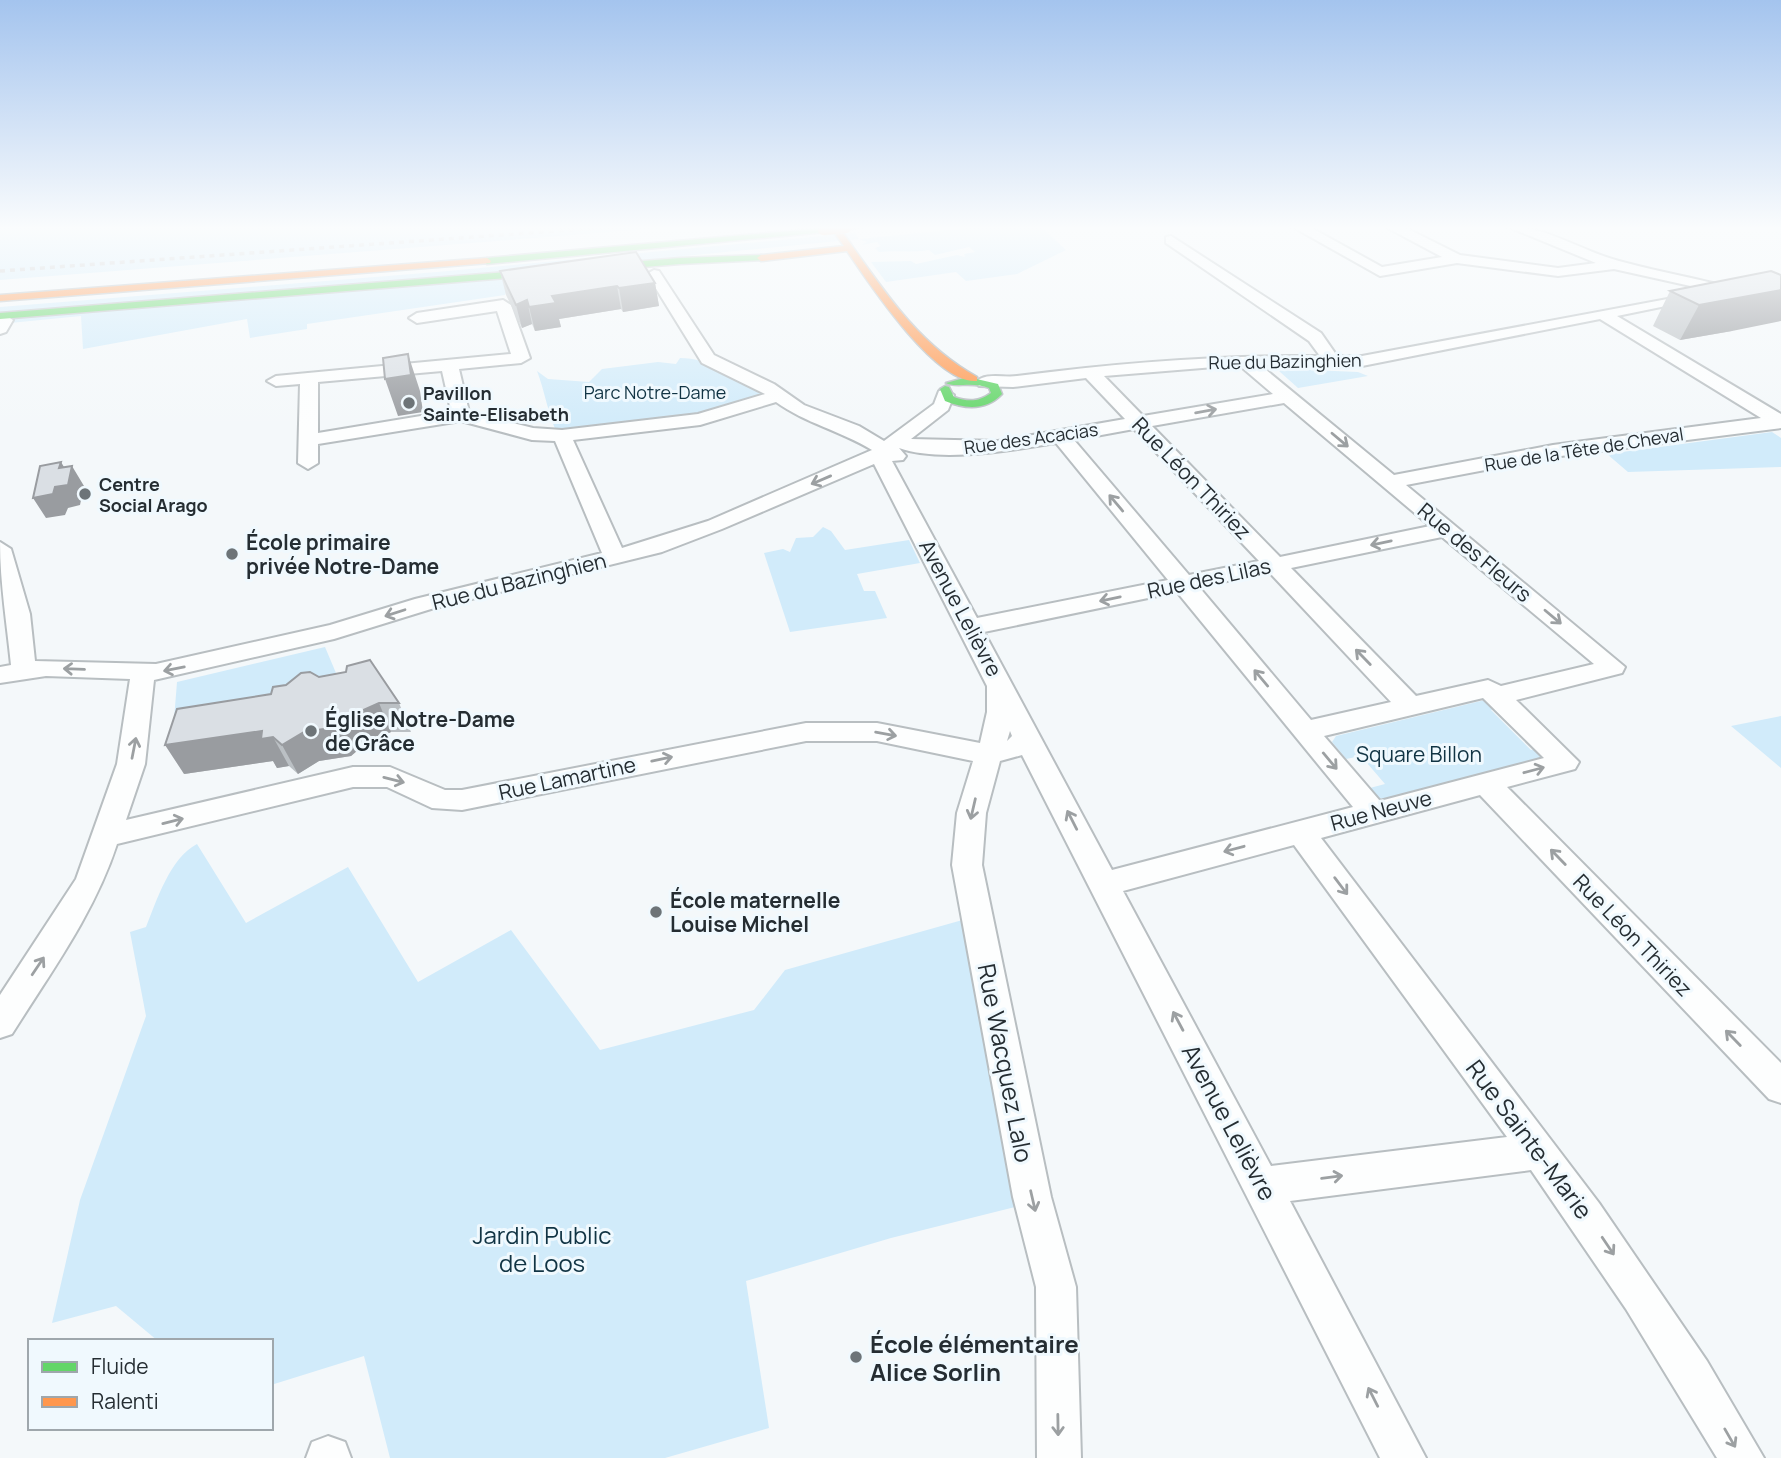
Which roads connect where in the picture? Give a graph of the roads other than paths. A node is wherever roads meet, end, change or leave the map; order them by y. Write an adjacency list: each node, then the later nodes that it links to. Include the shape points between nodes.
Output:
1 (53, 294): 8 (main road)
2 (281, 294): 12 (main road)
3 (667, 294): 22 (street, via 708,359)
4 (886, 294): 13 (main road)
5 (1251, 294): 15 (street, via 1315,337)
6 (1701, 294): 10 (street, Rue du Bazinghien)
7 (1741, 294): 9 (street)
8 (0, 298)
9 (1781, 308)
10 (1603, 314): 15 (street, Rue du Bazinghien, via 1380,358); 26 (street)
11 (417, 318): 16 (street, via 503,305 521,358)
12 (1, 321)
13 (933, 354): 20 (main road, via 957,375); 21 (main road, via 944,376)
14 (1243, 360): 15 (street, Rue du Bazinghien); 17 (street, Rue du Bazinghien); 23 (street, Rue des Fleurs)
15 (1332, 361)
16 (449, 365): 18 (street); 25 (street)
17 (1090, 372): 20 (street, Rue du Bazinghien); 27 (street, Rue Léon Thiriez)
18 (309, 378): 19 (street); 30 (street)
19 (276, 381)
20 (984, 386): 21 (main road, via 956,381); 24 (main road)
21 (945, 392): 24 (main road, via 960,403); 31 (street, Rue du Bazinghien, via 942,405)
22 (778, 396): 28 (street, via 700,419); 31 (street)
23 (1288, 397): 27 (street, Rue des Acacias, one-way to 23); 33 (street, Rue des Fleurs, one-way to 33)
24 (977, 404): 31 (street, Rue du Bazinghien)
25 (461, 415): 28 (street, via 532,434); 30 (street)
26 (1780, 421): 33 (street, Rue de la Tête de Cheval, via 1553,451)
27 (1139, 422): 29 (street, Rue des Acacias); 37 (street, Rue Léon Thiriez)
28 (562, 436): 36 (street)
29 (1061, 436): 31 (street, Rue des Acacias, via 980,449); 38 (street, one-way to 29)
30 (309, 440): 32 (street)
31 (896, 451): 36 (street, Rue du Bazinghien, one-way to 36, via 715,526); 39 (street, Avenue Lelièvre)
32 (308, 463)
33 (1390, 482): 34 (street, Rue des Fleurs)
34 (1448, 529): 37 (street, Rue des Lilas, one-way to 37); 43 (street, Rue des Fleurs, one-way to 43, via 1613,667)
35 (0, 549): 40 (street, via 18,614)
36 (615, 558): 41 (street, Rue du Bazinghien, one-way to 41, via 423,604 321,635 173,670)
37 (1275, 565): 38 (street, Rue des Lilas); 44 (street, Rue Léon Thiriez, one-way to 37)
38 (1183, 584): 39 (street, Rue des Lilas, one-way to 39); 45 (street, one-way to 38)
39 (971, 627): 42 (street, Avenue Lelièvre)
40 (12, 672): 41 (street, Rue du Bazinghien, one-way to 40)
41 (143, 672): 52 (street, one-way to 41, via 131,764)
42 (995, 672): 46 (street, Avenue Lelièvre); 47 (street, Rue Wacquez Lalo, via 1002,701)
43 (1497, 696): 44 (street, via 1488,688); 48 (street, Rue Neuve, one-way to 43, via 1566,762)
44 (1410, 706): 45 (street)
45 (1305, 731): 50 (street, one-way to 50)
46 (1027, 734): 47 (street, via 1019,747); 49 (street, Avenue Lelièvre)
47 (986, 763): 49 (street, Avenue Lelièvre, via 1026,766); 52 (street, Rue Lamartine, one-way to 47, via 354,777 390,777 442,801 462,800 810,732 877,732); 58 (street, Rue Wacquez Lalo, one-way to 58, via 967,834 967,865 1032,1197 1056,1287)
48 (1486, 783): 50 (street, Rue Neuve); 55 (street, Rue Léon Thiriez, one-way to 48)
49 (1055, 786): 53 (street, Avenue Lelièvre, one-way to 49)
50 (1373, 812): 51 (street, Rue Neuve)
51 (1300, 832): 53 (street, Rue Neuve, one-way to 53); 56 (street, Rue Sainte-Marie, one-way to 56)
52 (106, 836): 54 (street, one-way to 52, via 83,895)
53 (1105, 884): 57 (street, Avenue Lelièvre, one-way to 53)
54 (0, 1023)
55 (1781, 1087)
56 (1539, 1152): 57 (street, one-way to 56); 60 (street, Rue Sainte-Marie, one-way to 60, via 1651,1309)
57 (1264, 1186): 59 (street, Avenue Lelièvre, one-way to 57)
58 (1059, 1458)
59 (1404, 1458)
60 (1742, 1458)

